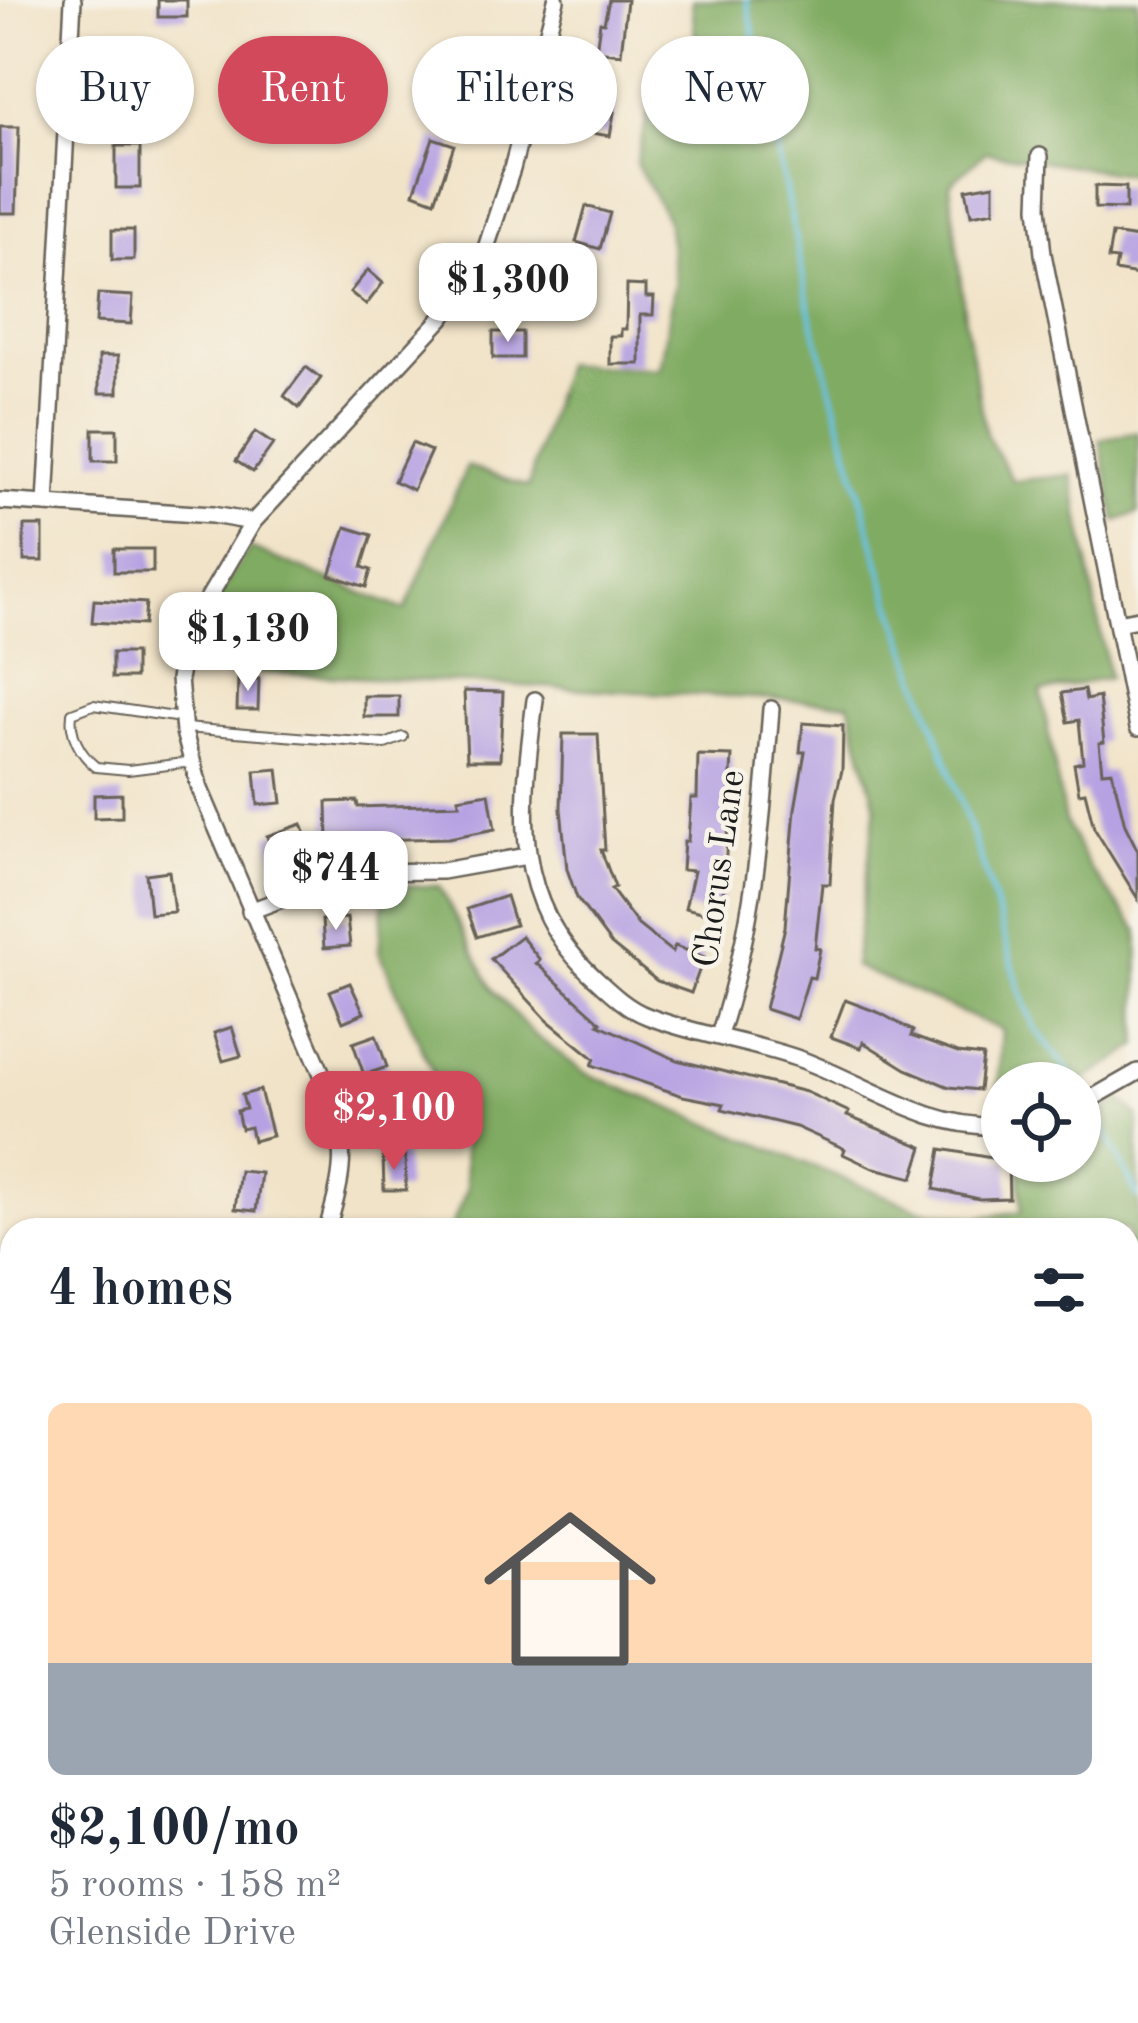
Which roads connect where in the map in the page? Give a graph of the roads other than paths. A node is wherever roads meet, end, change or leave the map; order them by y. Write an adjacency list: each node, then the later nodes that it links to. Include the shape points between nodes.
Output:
1 (73, 0): 5 (street)
2 (556, 0): 6 (street, via 486,248 442,318)
3 (1040, 155): 8 (street, via 1042,254)
4 (0, 500): 5 (street)
5 (46, 504): 6 (street)
6 (253, 522): 11 (street, via 189,631 178,679)
7 (1138, 619): 8 (street)
8 (1117, 623): 12 (street)
9 (535, 700): 15 (street, via 522,803)
10 (771, 709): 17 (street, Chorus Lane, via 757,884)
11 (183, 723): 13 (lane, via 385,744); 14 (street); 14 (lane, via 93,705 72,713 70,724 96,767)
12 (1138, 728)
13 (404, 737)
14 (192, 762): 16 (street)
15 (527, 856): 16 (street, via 442,871 354,872); 17 (street, via 562,942 614,997 645,1016)
16 (250, 911): 21 (street, via 343,1138)
17 (719, 1035): 20 (street, via 823,1068 928,1116)
18 (1138, 1072): 19 (street)
19 (1101, 1094)
20 (981, 1126)
21 (330, 1218)

